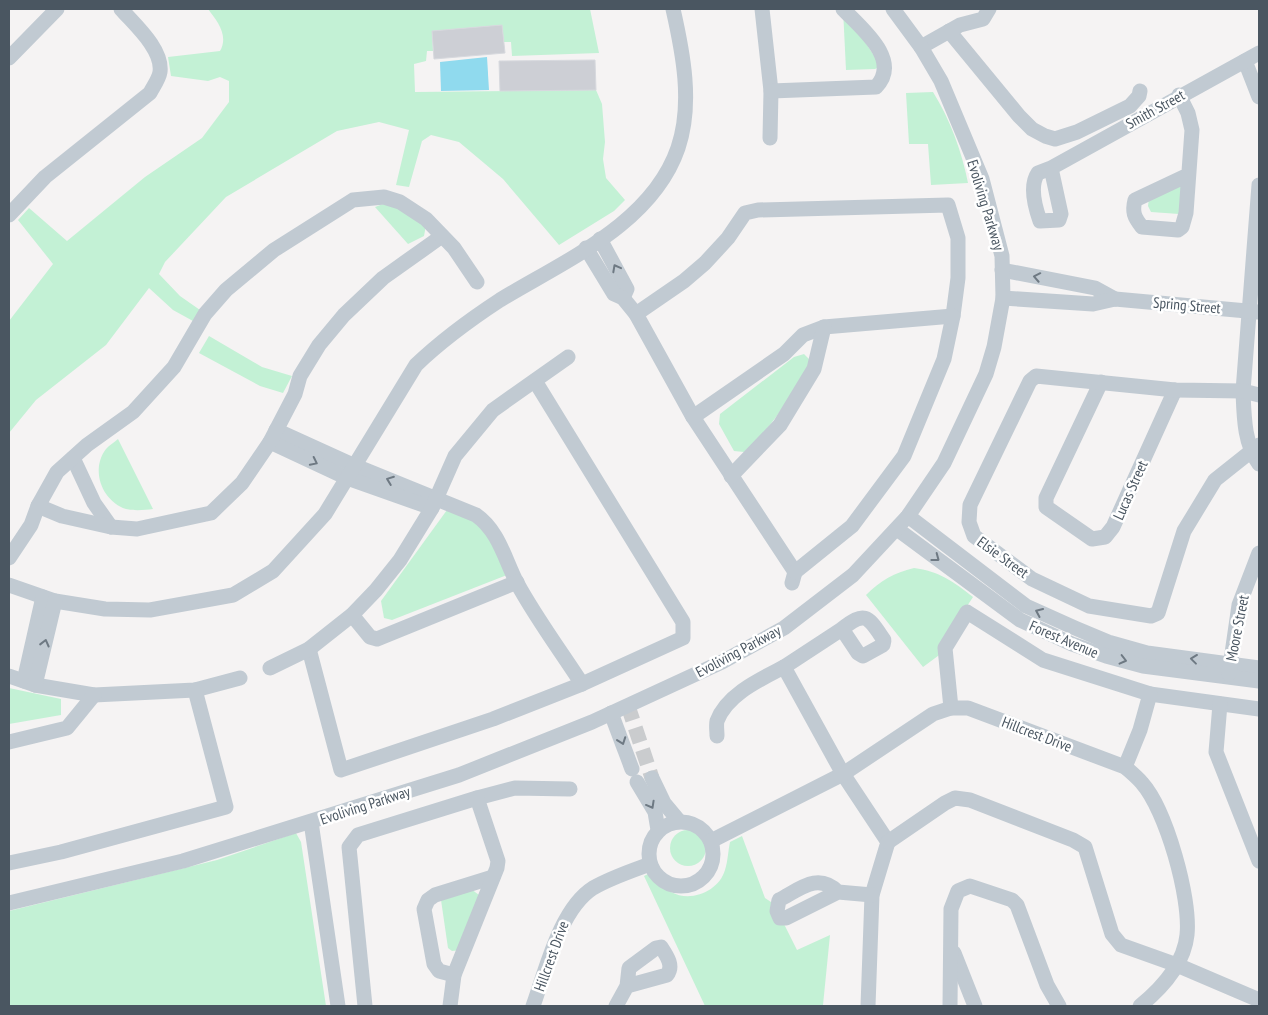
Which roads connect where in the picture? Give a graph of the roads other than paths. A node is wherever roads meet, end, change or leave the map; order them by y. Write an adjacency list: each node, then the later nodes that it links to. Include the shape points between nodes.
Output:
1 (57, 9): 11 (street)
2 (121, 9): 21 (street, via 150,43 159,59 160,74 150,93 45,177)
3 (674, 9): 23 (street, via 684,72 684,115 678,147 655,189 632,214)
4 (762, 9): 13 (street)
5 (844, 9): 13 (street, via 882,52 885,61 882,81 876,87)
6 (893, 9): 9 (street, Evoliving Parkway)
7 (989, 9): 8 (street, via 983,19)
8 (949, 31): 9 (street); 14 (street, via 1019,116 1032,130 1045,136 1055,139 1077,132 1130,106)
9 (921, 48): 26 (street, Evoliving Parkway, via 941,81 982,179 1002,256)
10 (1259, 53): 12 (street, Smith Street)
11 (9, 58)
12 (1245, 60): 15 (street, Smith Street); 16 (street)
13 (771, 91): 17 (street)
14 (1140, 92)
15 (1179, 96): 18 (street, Smith Street); 19 (street, via 1192,130)
16 (1259, 97)
17 (770, 138)
18 (1051, 168)
19 (1188, 175)
20 (1259, 185): 24 (street)
21 (9, 215)
22 (442, 236): 27 (street); 42 (street, via 383,278 344,316 300,376 295,394); 44 (street, via 426,219 400,202 384,197 353,200 274,250 226,290 201,319 174,367 133,412)
23 (600, 239): 25 (street); 28 (street, one-way to 23, via 627,289)
24 (1257, 239): 31 (street)
25 (586, 248): 28 (street, via 614,294); 45 (street, via 498,302 433,349 416,366)
26 (1002, 270): 29 (street, Evoliving Parkway); 30 (street, Spring Street, one-way to 26, via 1095,288)
27 (477, 282)
28 (623, 298): 32 (street)
29 (1003, 298): 30 (street, Spring Street, via 1093,304); 49 (street, Evoliving Parkway, via 986,374 944,463)
30 (1115, 299): 31 (street, Spring Street)
31 (1254, 311): 39 (street)
32 (636, 314): 33 (street, via 705,263 745,213 941,204 948,205 958,238 958,278); 41 (street)
33 (953, 316): 34 (street); 46 (street, via 944,359 904,456 852,526 793,578)
34 (824, 327): 41 (street, via 803,335 784,354); 46 (street, via 814,369 780,425)
35 (568, 358): 36 (street)
36 (535, 381): 47 (street, via 493,410 455,456); 70 (street, via 683,622 682,638)
37 (1102, 382): 38 (street, Elsie Street); 38 (street, Lucas Street, via 1046,498 1046,507 1092,539 1105,537 1113,527); 43 (street, Elsie Street, via 1046,375 1036,376 1030,381 970,505 969,522 974,536 1032,579 1089,606 1151,616 1158,612 1184,531 1215,480)
38 (1174, 390): 39 (street, Elsie Street)
39 (1243, 391): 40 (street, Elsie Street); 43 (street, via 1244,417)
40 (1259, 395)
41 (693, 417): 46 (street)
42 (273, 436): 45 (street); 50 (street, via 242,483 211,513 137,529)
43 (1256, 454)
44 (72, 458): 48 (street, via 57,472); 50 (street, via 94,503)
45 (350, 472): 47 (street); 57 (street, via 325,514 273,571 232,595 150,610 105,608)
46 (731, 476)
47 (433, 503): 54 (street, via 476,515 486,522 507,556); 59 (street, via 400,560)
48 (38, 506): 50 (street, via 62,516); 53 (street, via 31,525)
49 (908, 516): 51 (street, Evoliving Parkway); 56 (street, Forest Avenue)
50 (112, 527)
51 (897, 529): 56 (street, Forest Avenue, one-way to 56); 77 (street, Evoliving Parkway, via 853,575 784,628 722,662)
52 (1259, 553): 65 (street, Moore Street, via 1238,605)
53 (9, 558)
54 (517, 582): 59 (street, via 378,639 370,636); 70 (street)
55 (9, 585): 57 (street)
56 (986, 586): 58 (street); 65 (street, Forest Avenue, via 1108,642)
57 (49, 599): 69 (street)
58 (967, 612): 72 (street, via 1043,660); 75 (street, via 945,648)
59 (352, 616): 61 (street)
60 (842, 629): 62 (street)
61 (310, 650): 63 (street); 70 (street, via 341,770 494,719)
62 (784, 666): 78 (street, via 747,688 725,708 717,722); 81 (street)
63 (270, 668)
64 (1259, 668): 65 (street, Forest Avenue)
65 (1230, 670): 68 (street, Forest Avenue)
66 (9, 676): 69 (street)
67 (240, 678): 71 (street)
68 (1259, 680)
69 (29, 683): 73 (street)
70 (582, 684)
71 (195, 690): 73 (street); 91 (street, via 226,807)
72 (1150, 694): 74 (street); 80 (street)
73 (94, 696): 79 (street, via 67,728)
74 (1220, 704): 76 (street); 90 (street, via 1216,752)
75 (951, 708): 80 (street, Hillcrest Drive, via 968,708); 81 (street, Hillcrest Drive, via 934,714)
76 (1259, 708)
77 (611, 713): 82 (street, one-way to 82); 86 (street, Evoliving Parkway, via 458,775)
78 (717, 736)
79 (9, 742)
80 (1125, 767): 98 (street, Hillcrest Drive, via 1143,784 1165,824 1183,890 1187,935)
81 (843, 774): 88 (street, Hillcrest Drive); 89 (street)
82 (640, 776): 85 (street); 87 (street, one-way to 87, via 655,812)
83 (570, 790): 84 (street, via 515,788)
84 (477, 798): 93 (street, via 498,860); 103 (street, via 358,835 349,847)
85 (679, 821): 87 (street); 88 (street, via 701,829)
86 (311, 822): 96 (street, Evoliving Parkway, via 183,861); 102 (street)
87 (658, 830): 92 (street, via 648,849)
88 (711, 841): 92 (street, via 713,857 708,871 688,885 665,882)
89 (888, 842): 95 (street); 98 (street, via 955,798 970,800 1073,840 1085,847 1112,934 1122,945)
90 (1259, 861)
91 (9, 863)
92 (650, 864): 105 (street, Hillcrest Drive, via 594,887 576,902 567,914)
93 (493, 877): 99 (street); 99 (street, via 435,895 424,909 434,964 439,971)
94 (838, 892): 95 (street)
95 (872, 895): 107 (street)
96 (9, 903)
97 (952, 947): 108 (street); 109 (street); 110 (street, via 951,909 958,891 970,886 1012,900 1018,905 1040,967)
98 (1177, 965): 101 (street); 111 (street, Hillcrest Drive)
99 (454, 975): 104 (street)
100 (627, 986): 106 (street)
101 (1259, 1000)
102 (338, 1006)
103 (365, 1006)
104 (450, 1006)
105 (533, 1006)
106 (616, 1006)
107 (868, 1006)
108 (950, 1006)
109 (975, 1006)
110 (1059, 1006)
111 (1141, 1006)

